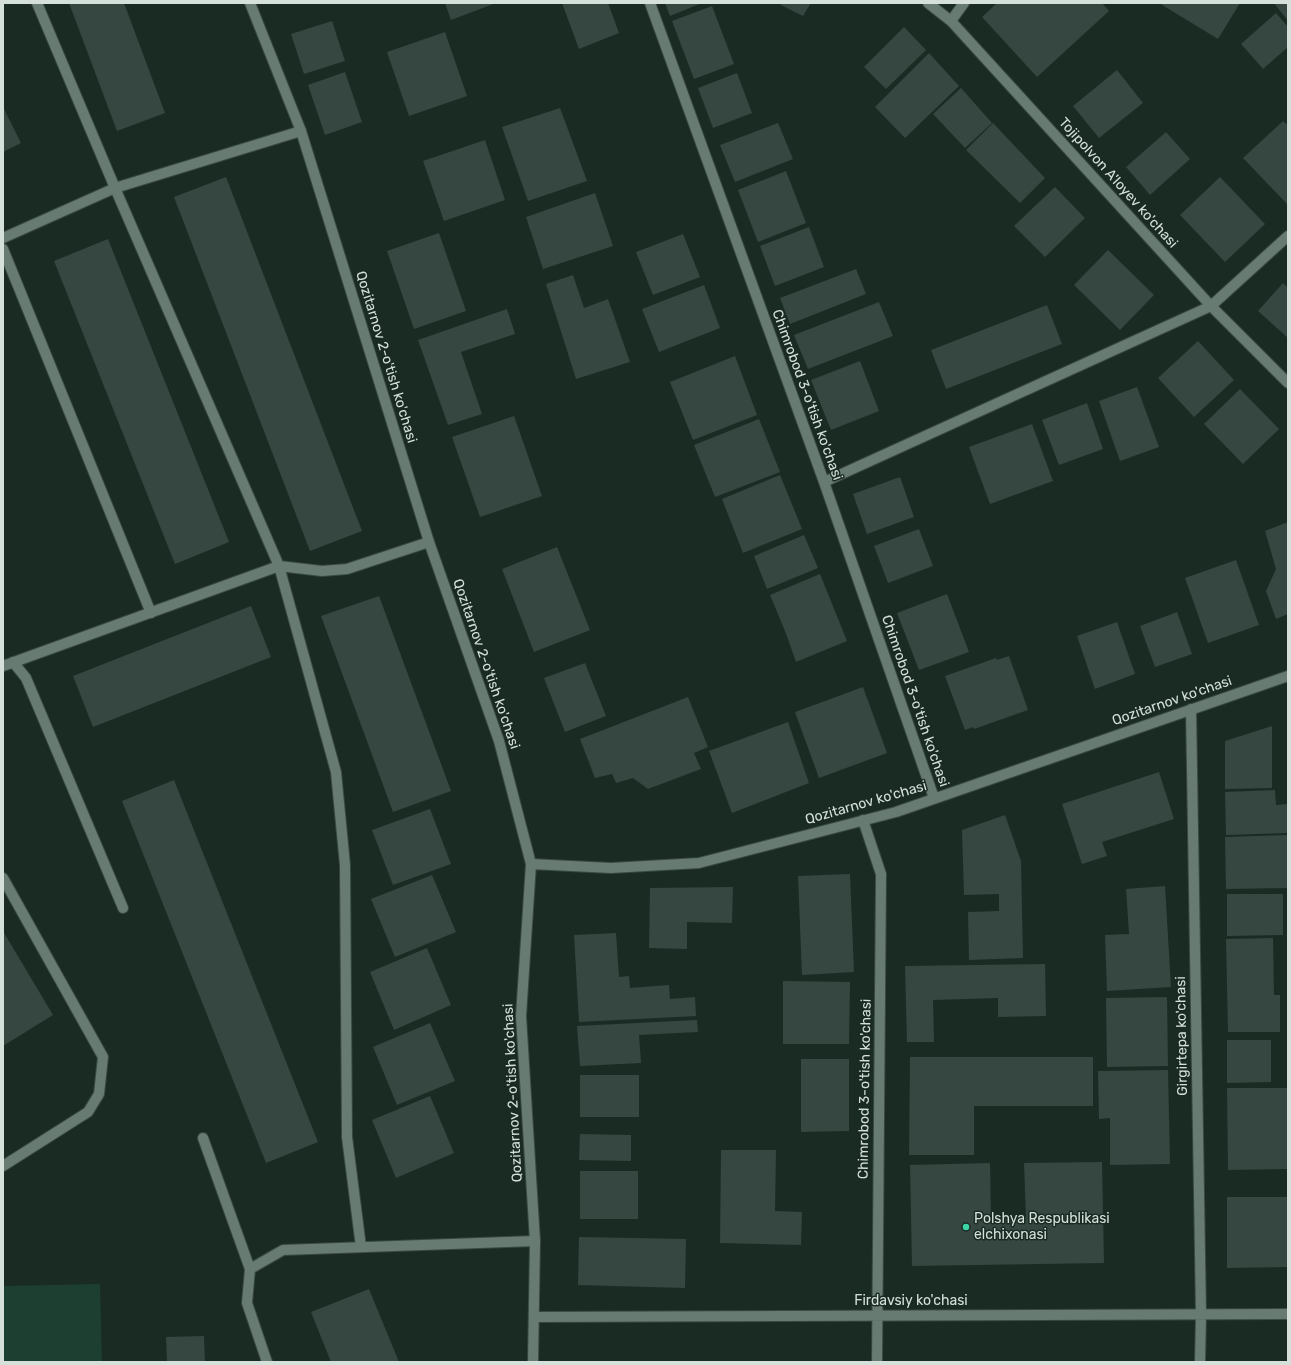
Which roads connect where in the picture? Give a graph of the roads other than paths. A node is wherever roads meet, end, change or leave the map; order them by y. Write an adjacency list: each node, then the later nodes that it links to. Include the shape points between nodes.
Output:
1 (37, 3): 8 (street)
2 (250, 3): 7 (street, Qozitarnov 2-o'tish ko'chasi)
3 (650, 3): 14 (street, Chimrobod 3-o'tish ko'chasi)
4 (928, 3): 6 (street, Tojipolvon A'loyev ko'chasi)
5 (964, 3): 6 (street)
6 (951, 21): 12 (street, Tojipolvon A'loyev ko'chasi)
7 (300, 131): 8 (street); 15 (street, Qozitarnov 2-o'tish ko'chasi)
8 (115, 188): 10 (street); 16 (street)
9 (1288, 236): 12 (street)
10 (3, 238)
11 (3, 248): 17 (street)
12 (1211, 306): 13 (street, Tojipolvon A'loyev ko'chasi); 14 (street)
13 (1288, 383)
14 (824, 482): 22 (street, Chimrobod 3-o'tish ko'chasi)
15 (429, 542): 16 (street, via 347,569 322,571); 24 (street, Qozitarnov 2-o'tish ko'chasi, via 499,741)
16 (279, 566): 17 (street); 30 (street, via 336,772 345,865 347,1137)
17 (151, 613): 18 (street)
18 (13, 662): 19 (street); 26 (street, via 26,678)
19 (3, 666)
20 (1288, 676): 21 (street, Qozitarnov ko'chasi)
21 (1191, 709): 22 (street, Qozitarnov ko'chasi); 32 (street, Girgirtepa ko'chasi)
22 (934, 798): 23 (street, Qozitarnov ko'chasi, via 896,812)
23 (863, 820): 24 (street, Qozitarnov ko'chasi, via 700,863 611,868); 34 (street, Chimrobod 3-o'tish ko'chasi, via 881,874)
24 (531, 864): 29 (street, Qozitarnov 2-o'tish ko'chasi, via 521,1016)
25 (3, 878): 28 (street, via 103,1057 99,1094 88,1112)
26 (123, 908)
27 (203, 1138): 31 (street)
28 (3, 1166)
29 (535, 1241): 30 (street); 35 (street, Qozitarnov 2-o'tish ko'chasi)
30 (361, 1247): 31 (street, via 283,1250)
31 (250, 1269): 36 (street, via 247,1303)
32 (1201, 1314): 33 (street, Firdavsiy ko'chasi); 34 (street, Firdavsiy ko'chasi); 39 (street, Girgirtepa ko'chasi)
33 (1288, 1314)
34 (877, 1315): 35 (street, Firdavsiy ko'chasi); 38 (street, Chimrobod 3-o'tish ko'chasi)
35 (534, 1317): 37 (street, Qozitarnov 2-o'tish ko'chasi)
36 (267, 1362)
37 (533, 1362)
38 (876, 1362)
39 (1200, 1362)

